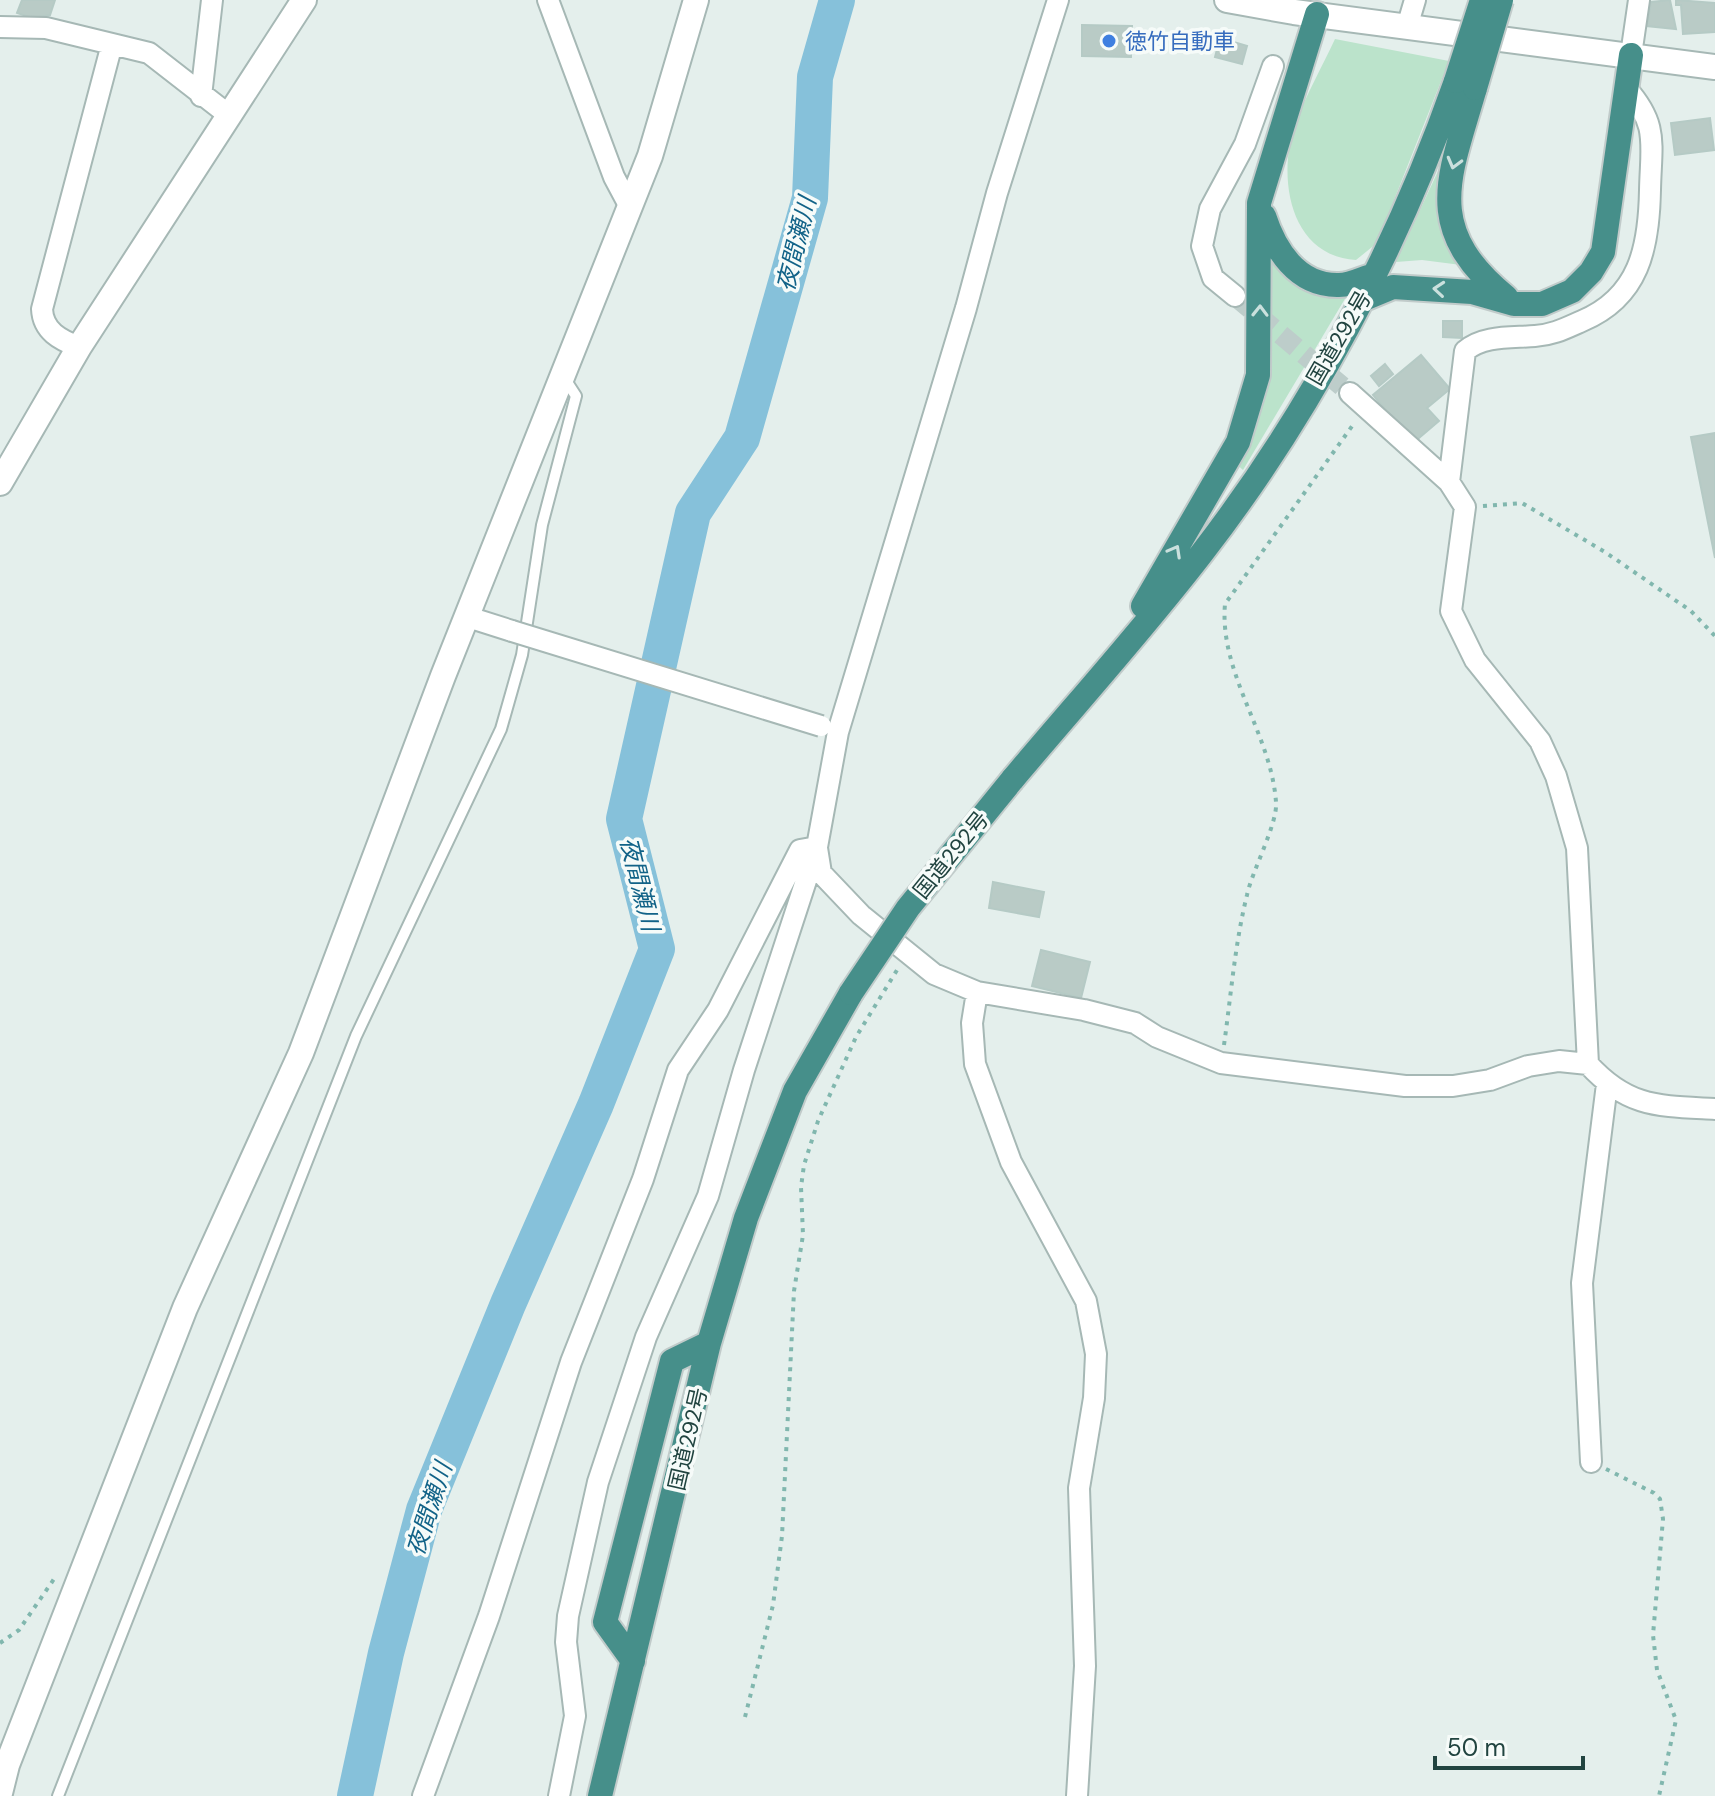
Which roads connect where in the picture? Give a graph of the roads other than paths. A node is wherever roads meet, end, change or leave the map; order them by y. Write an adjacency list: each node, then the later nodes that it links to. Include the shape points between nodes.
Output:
1 (212, 0): 20 (street)
2 (304, 0): 21 (street)
3 (548, 0): 23 (street)
4 (696, 0): 23 (street)
5 (1058, 0): 35 (street, via 966,308)
6 (1227, 0): 11 (street)
7 (1415, 0): 13 (street)
8 (1482, 0): 18 (highway, 国道292号, bridge)
9 (1501, 0): 18 (highway, bridge)
10 (1639, 0): 15 (street)
11 (1317, 14): 13 (street); 22 (highway)
12 (0, 27): 14 (street, via 46,28)
13 (1407, 27): 15 (street)
14 (112, 44): 20 (street, via 149,53); 28 (street, via 42,309 47,328)
15 (1631, 55): 17 (street); 19 (highway)
16 (1273, 66): 25 (street, via 1245,144 1210,209 1202,246 1213,278)
17 (1715, 67)
18 (1466, 85): 24 (highway, 国道292号); 27 (highway, one-way to 27, via 1448,183 1449,217 1460,249 1478,274)
19 (1626, 88): 27 (highway, via 1603,252 1572,291 1542,304); 31 (street, via 1645,110 1651,129 1649,227 1637,269 1608,310 1551,335 1475,342 1465,351)
20 (201, 96): 21 (street)
21 (230, 116): 28 (street)
22 (1259, 203): 24 (highway, via 1272,241 1289,265 1313,281 1339,286); 34 (highway, one-way to 22, via 1238,442 1258,375)
23 (630, 207): 29 (street)
24 (1374, 275): 26 (highway, 国道292号)
25 (1235, 296)
26 (1364, 299): 27 (highway, one-way to 26, via 1472,292 1393,287); 34 (highway, 国道292号, via 1277,445 1203,552)
27 (1514, 304)
28 (79, 347): 32 (street)
29 (564, 377): 33 (street); 45 (lane, via 576,396 542,525 522,655 501,729 356,1036)
30 (1350, 393): 31 (street)
31 (1449, 482): 38 (street, via 1465,507 1451,611 1475,660 1540,741 1577,848)
32 (0, 483)
33 (468, 617): 35 (street, bridge); 44 (street, via 301,1053 185,1308)
34 (1107, 667): 41 (highway, 国道292号, bridge, via 908,908 851,993 795,1091 746,1218)
35 (829, 729): 36 (street)
36 (817, 847): 37 (street, via 821,873 861,915 934,974); 46 (street, via 800,850 718,1010 678,1070 643,1179 571,1362 489,1616); 47 (street, via 708,1196 646,1337 598,1482 568,1616 575,1716)
37 (977, 992): 38 (street, via 1135,1023 1221,1063 1405,1086 1490,1080 1559,1061); 49 (street, via 972,1023 975,1064 1011,1162 1086,1301 1096,1354 1079,1488 1085,1666)
38 (1588, 1064): 39 (street)
39 (1607, 1084): 40 (street, via 1646,1104); 42 (street, via 1582,1283)
40 (1715, 1109)
41 (709, 1343): 43 (highway, 国道292号); 43 (highway, via 672,1361 605,1622)
42 (1591, 1462)
43 (633, 1661): 48 (highway, 国道292号)
44 (0, 1793)
45 (58, 1796)
46 (423, 1796)
47 (559, 1796)
48 (600, 1796)
49 (1077, 1796)

